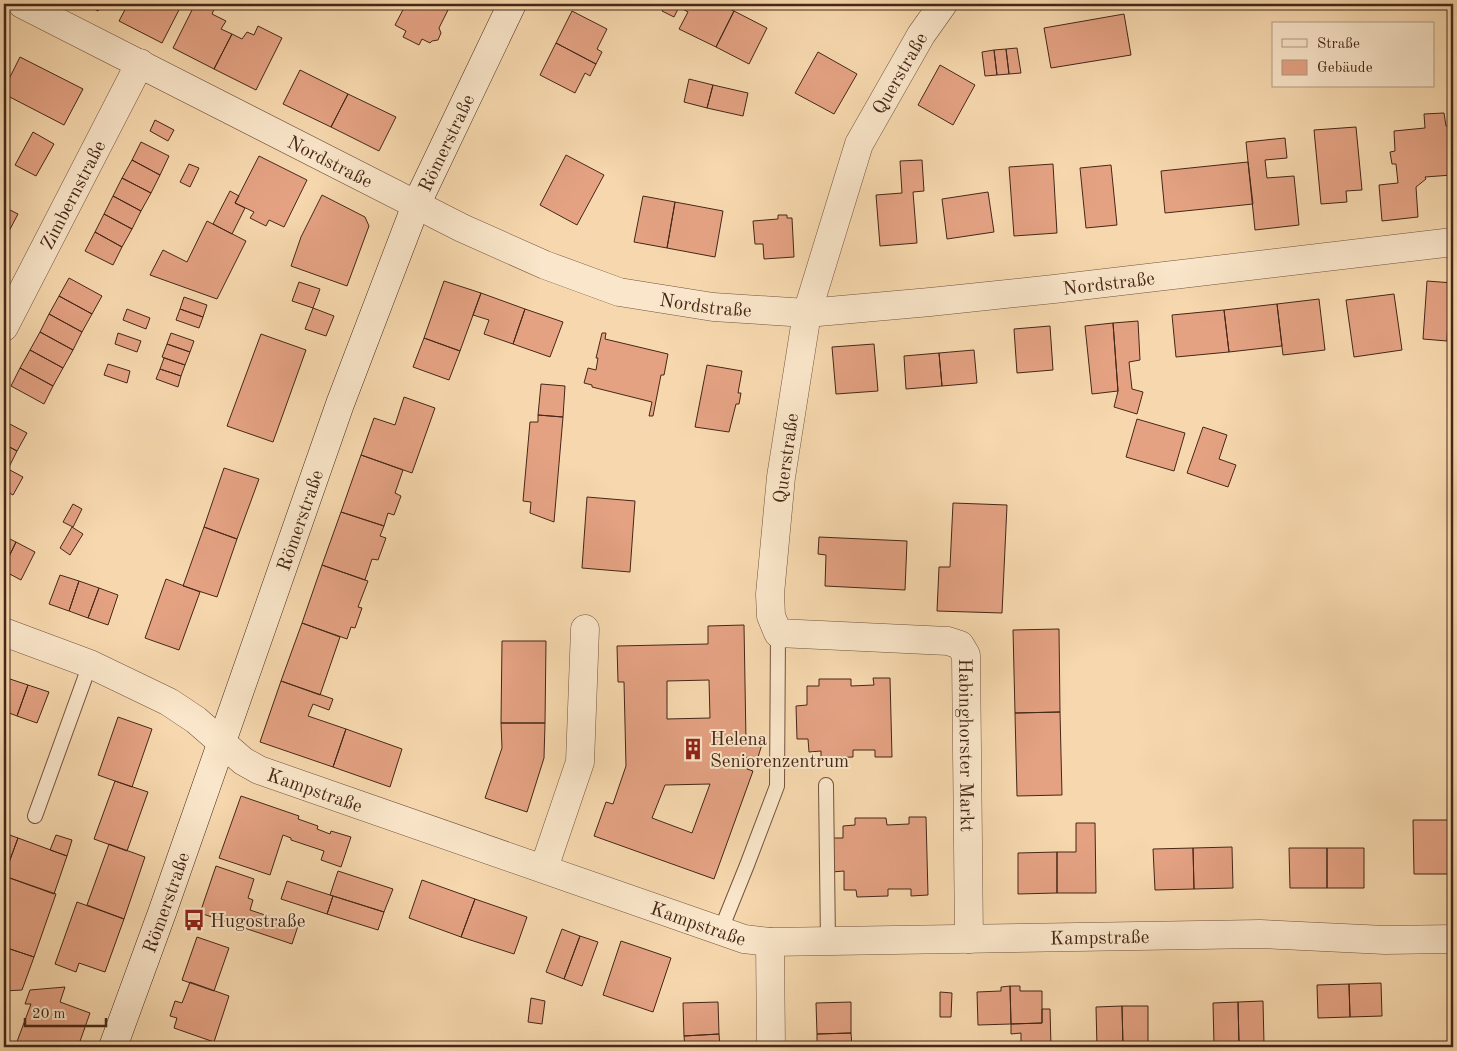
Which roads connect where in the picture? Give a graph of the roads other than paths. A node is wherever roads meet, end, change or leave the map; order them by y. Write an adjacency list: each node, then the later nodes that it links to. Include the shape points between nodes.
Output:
1 (22, 4): 4 (street, Nordstraße)
2 (512, 4): 5 (street, Römerstraße)
3 (942, 4): 7 (street, Querstraße, via 859,144)
4 (140, 63): 5 (street, Nordstraße); 8 (street, Zimbernstraße)
5 (416, 205): 7 (street, Nordstraße, via 545,265 619,292 713,307); 13 (street, Römerstraße, via 340,404)
6 (1453, 242): 7 (street, Nordstraße, via 1054,289)
7 (807, 313): 11 (street, Querstraße, via 781,477 770,594 771,616)
8 (4, 327)
9 (585, 629): 16 (street, via 580,762)
10 (4, 632): 12 (street, Kampstraße)
11 (778, 634): 17 (lane, Querstraße, via 777,786); 19 (street, Habinghorster Markt, via 948,641 960,645 966,655)
12 (90, 664): 13 (street, Kampstraße, via 169,702); 15 (lane)
13 (222, 741): 16 (street, Kampstraße, via 259,770); 22 (street, Römerstraße)
14 (826, 785): 21 (lane)
15 (35, 816)
16 (544, 868): 17 (street, Kampstraße)
17 (720, 932): 20 (street, Kampstraße)
18 (1453, 939): 19 (street, Kampstraße, via 1385,940 1260,934)
19 (968, 940): 21 (street, Kampstraße)
20 (770, 942): 21 (street, Kampstraße); 23 (street)
21 (828, 942)
22 (113, 1047)
23 (771, 1047)

